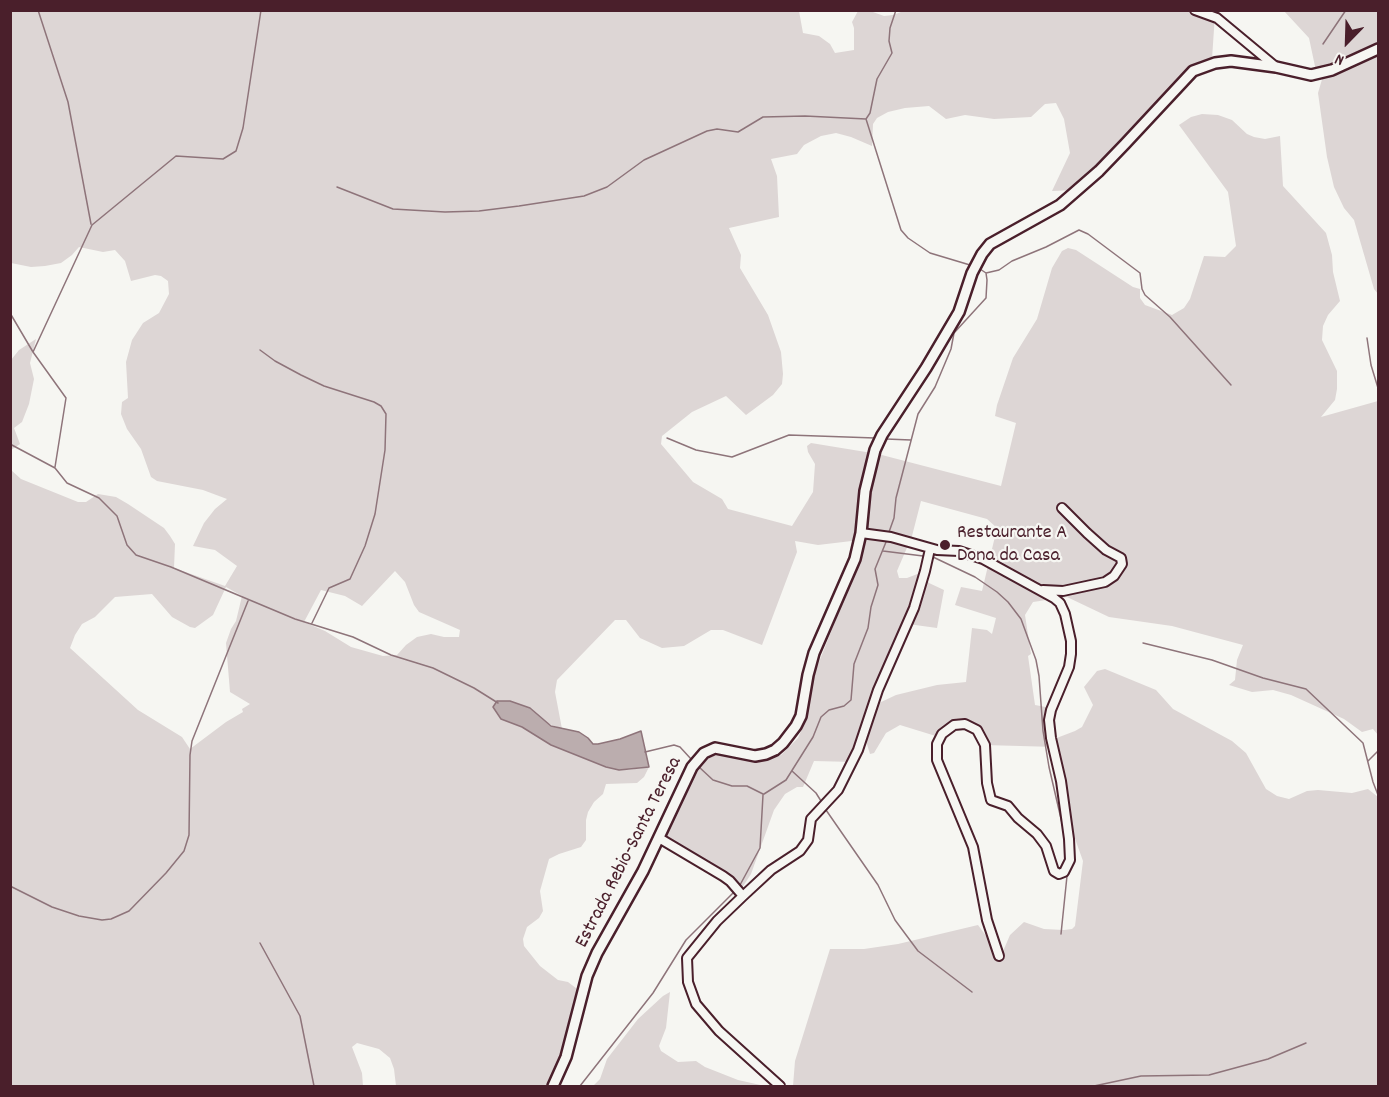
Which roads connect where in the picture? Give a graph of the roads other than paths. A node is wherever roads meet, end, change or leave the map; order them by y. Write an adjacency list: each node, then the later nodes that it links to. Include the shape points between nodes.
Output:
1 (1195, 10): 3 (street, via 1217,18)
2 (1378, 49): 3 (street, Estrada Rebio-Santa Teresa, via 1311,75)
3 (1276, 67): 5 (street, Estrada Rebio-Santa Teresa, via 1231,62 1193,71 1125,144 1060,205 990,244 976,265 942,341 882,435 867,480)
4 (1062, 508): 7 (street, via 1106,550 1121,558 1122,564 1114,576 1096,585 1063,591)
5 (861, 532): 6 (street); 8 (street, Estrada Rebio-Santa Teresa, via 855,559 814,653 801,716 790,736 766,754 745,755 715,748 704,753 692,767)
6 (930, 549): 7 (street, via 977,557); 9 (street, via 914,608 842,783 811,819 805,846)
7 (1039, 589): 10 (street, via 1062,606 1071,641 1069,667 1049,720 1069,839 1070,860 1065,870 1055,872 1037,834 1008,806 991,800 985,745 977,729 954,725 942,734 937,752 973,847 987,920)
8 (659, 838): 9 (street, via 723,876); 11 (street, Estrada Rebio-Santa Teresa, via 587,976 566,1057)
9 (742, 896): 12 (street, via 687,958 688,982 705,1016)
10 (999, 956)
11 (552, 1086)
12 (780, 1086)

